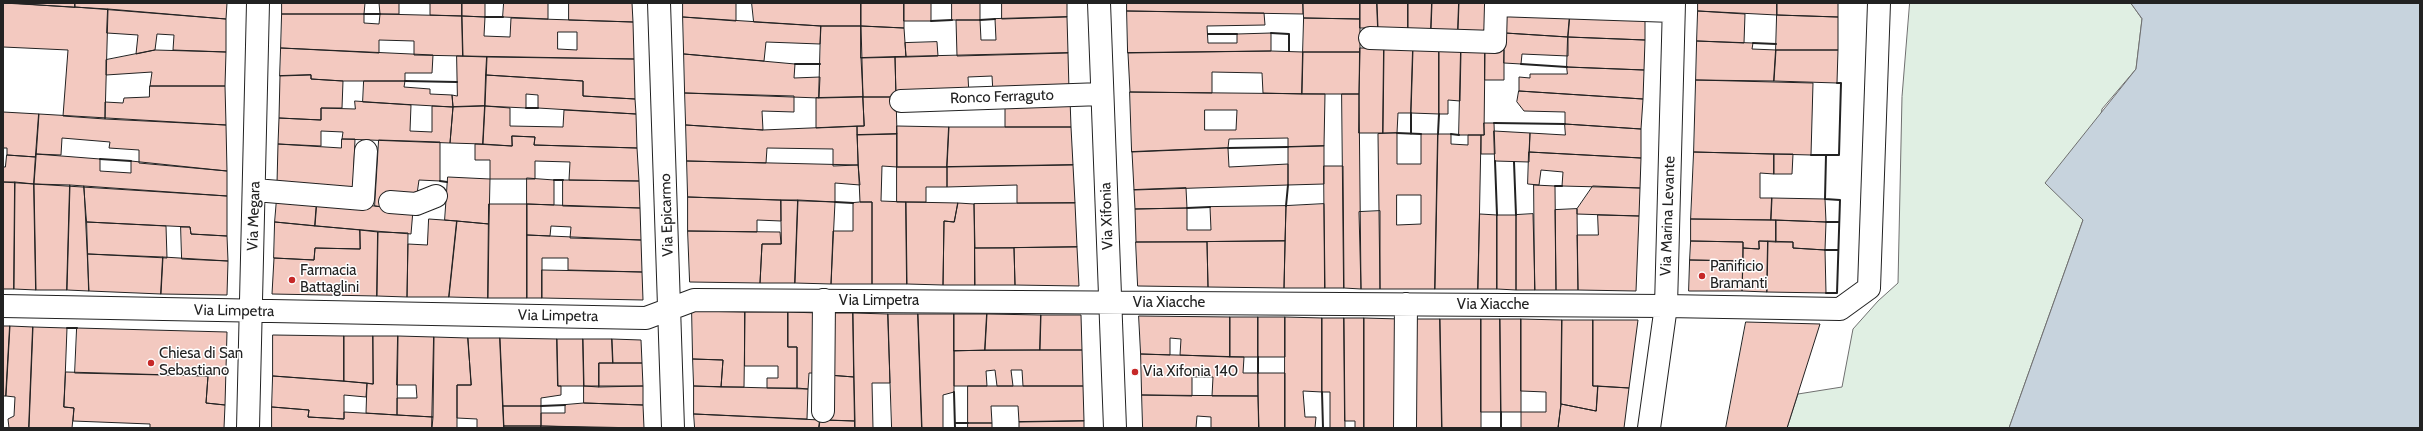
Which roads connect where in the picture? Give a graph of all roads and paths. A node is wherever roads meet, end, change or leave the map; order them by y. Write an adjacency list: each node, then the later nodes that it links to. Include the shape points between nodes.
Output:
1 (258, 3): 10 (street, Via Megara)
2 (659, 3): 18 (street, Via Epicarmo)
3 (1100, 3): 7 (street, Via Xifonia)
4 (1880, 3): 17 (street, Via Xiacche, via 1869,288 1840,309)
5 (1674, 7): 6 (street, via 1496,5 1495,42); 17 (street, Via Marina Levante)
6 (1370, 38)
7 (1102, 94): 8 (street, Ronco Ferraguto); 14 (street, Via Xifonia)
8 (901, 101)
9 (366, 151): 12 (street)
10 (255, 190): 12 (street); 19 (street, Via Megara)
11 (436, 196): 12 (street, via 416,204)
12 (376, 200)
13 (824, 300): 14 (street, Via Limpetra); 18 (street, Via Limpetra, via 694,300); 20 (street)
14 (1110, 303): 15 (street, Via Xiacche); 23 (street, Via Xifonia)
15 (1406, 304): 17 (street, Via Xiacche); 24 (street)
16 (3, 306): 19 (street, Via Limpetra)
17 (1666, 306): 25 (street, Via Marina Levante)
18 (670, 309): 19 (street, Via Limpetra, via 646,318); 22 (street, Via Epicarmo)
19 (251, 312): 21 (street, Via Megara)
20 (822, 411)
21 (248, 428)
22 (673, 428)
23 (1115, 428)
24 (1405, 428)
25 (1649, 428)

